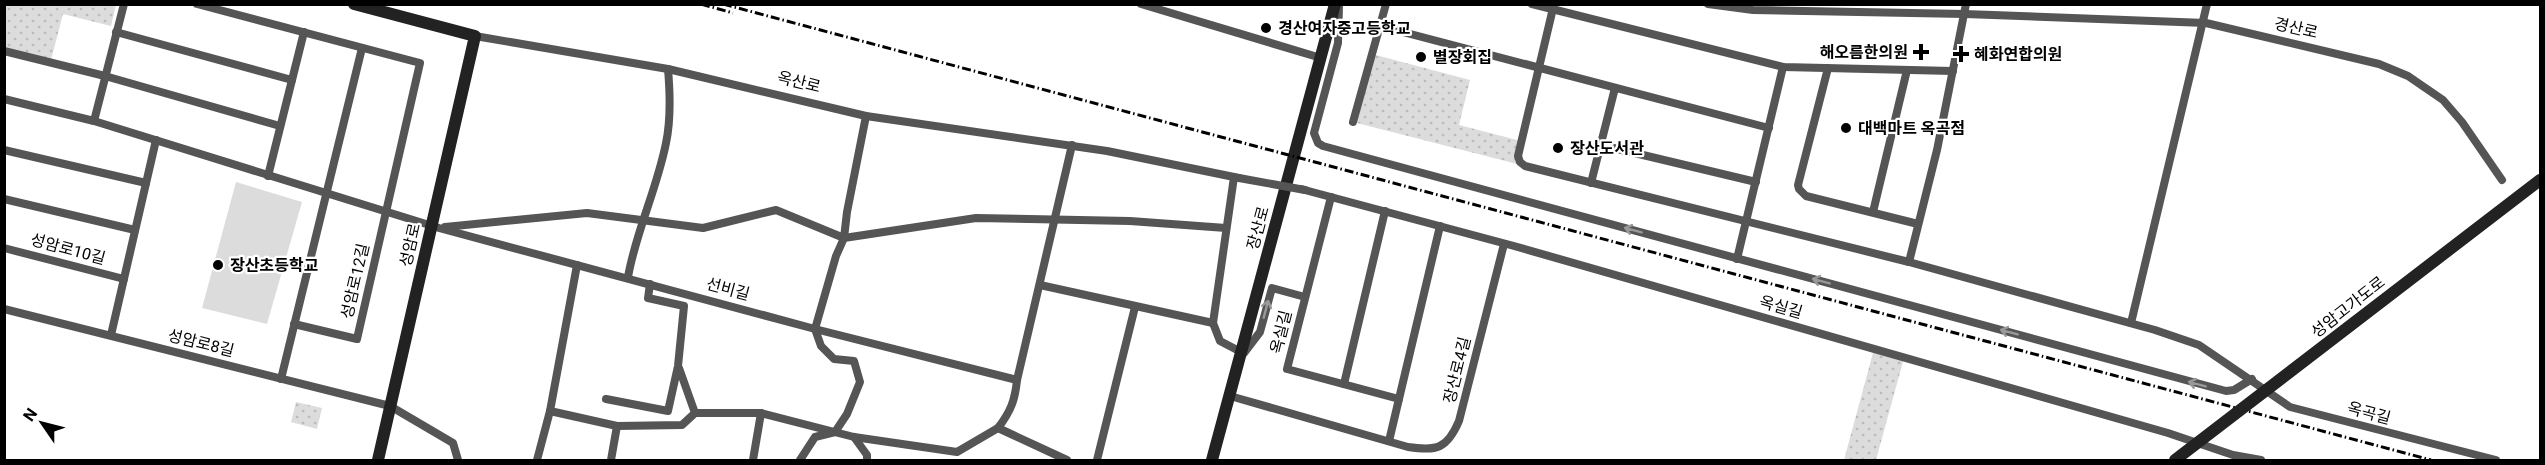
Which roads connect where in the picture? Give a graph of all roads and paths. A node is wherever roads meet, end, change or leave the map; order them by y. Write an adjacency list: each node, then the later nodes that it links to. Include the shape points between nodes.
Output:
1 (124, 4): 14 (street)
2 (197, 4): 15 (street)
3 (354, 4): 16 (street, 옥산로)
4 (1141, 4): 19 (street)
5 (1337, 4): 19 (street, 장산로); 64 (street, one-way to 5, via 1318,143 1314,133 1338,43)
6 (1386, 4): 13 (street)
7 (1532, 4): 10 (street)
8 (1708, 4): 11 (street, 경산로, via 1753,9)
9 (2207, 4): 12 (street)
10 (1553, 7): 20 (street); 23 (street)
11 (1965, 9): 12 (street, 경산로); 25 (street)
12 (2202, 23): 41 (street, 경산로, via 2379,64 2408,76 2443,100); 75 (street)
13 (1380, 26): 23 (street); 32 (street)
14 (116, 32): 26 (street); 27 (street)
15 (304, 32): 17 (street); 27 (street)
16 (475, 36): 22 (street, 옥산로); 58 (street, 성암로)
17 (362, 48): 47 (street); 50 (street, 성암로12길, via 420,63)
18 (4, 51): 26 (street)
19 (1321, 58): 79 (street, 장산로)
20 (1783, 67): 21 (street); 34 (street)
21 (1828, 68): 24 (street); 52 (street, via 1797,185 1806,196)
22 (668, 69): 30 (street, 옥산로); 55 (street, via 667,141)
23 (1538, 69): 28 (street); 45 (street, 옥곡길, via 1518,156 1520,162)
24 (1907, 70): 25 (street); 52 (street)
25 (1953, 71): 56 (street)
26 (105, 76): 31 (street); 33 (street)
27 (292, 80): 33 (street)
28 (1615, 88): 34 (street); 37 (street)
29 (4, 99): 31 (street)
30 (866, 116): 36 (street, 옥산로); 61 (street)
31 (94, 121): 35 (street)
32 (1353, 122)
33 (280, 126): 39 (street)
34 (1769, 128): 43 (street)
35 (156, 140): 39 (street); 44 (street)
36 (1072, 145): 40 (street, 옥산로); 53 (street)
37 (1601, 146): 43 (street); 45 (street)
38 (4, 150): 44 (street)
39 (268, 176): 47 (street)
40 (1237, 178): 46 (street, 옥산로, bridge); 59 (street)
41 (2502, 180)
42 (2541, 180): 107 (street, 성암고가도로, bridge)
43 (1756, 182): 54 (street)
44 (146, 183): 60 (street)
45 (1591, 183): 54 (street, 옥곡길)
46 (1303, 189): 48 (street, 옥실길)
47 (326, 194): 50 (street); 76 (street)
48 (1331, 197): 51 (street, 옥실길); 71 (street, 옥실길)
49 (4, 199): 60 (street)
50 (386, 212): 58 (street); 76 (street, 성암로12길, via 357,339)
51 (1385, 212): 57 (street, 옥실길); 84 (street)
52 (1873, 212): 56 (street)
53 (1055, 218): 59 (street); 61 (street, via 976,218); 70 (street)
54 (1748, 221): 64 (street); 65 (street, 옥곡길)
55 (644, 222): 58 (street, via 587,213); 61 (street, via 703,228 776,210); 67 (street)
56 (1918, 224): 65 (street)
57 (1440, 226): 62 (street, 옥실길); 87 (street)
58 (435, 227): 66 (street, 선비길); 88 (street, 성암로)
59 (1226, 228): 74 (street)
60 (135, 230): 68 (street)
61 (844, 238): 77 (street)
62 (1504, 244): 96 (street, 장산로4길, via 1452,437 1440,448 1425,449); 108 (street, 옥실길)
63 (4, 248): 68 (street, 성암로10길)
64 (1737, 259): 81 (street, one-way to 64, via 2234,390 2226,391)
65 (1909, 262): 75 (street, 옥곡길)
66 (577, 265): 67 (street, 선비길); 89 (street)
67 (628, 277): 69 (street, 선비길)
68 (124, 279): 78 (street)
69 (650, 284): 77 (street, 선비길); 80 (street, via 648,297 684,306)
70 (1040, 285): 72 (street); 83 (street)
71 (1305, 297): 79 (street, one-way to 71, via 1260,332 1272,288); 84 (street, 옥실길, via 1287,369)
72 (1135, 307): 74 (street); 105 (street)
73 (4, 309): 78 (street, 성암로8길)
74 (1213, 322): 79 (street, via 1220,341)
75 (2131, 323): 81 (street, 옥곡길, via 2199,345)
76 (294, 324): 82 (street)
77 (815, 329): 83 (street, 선비길); 94 (street, via 821,346 834,359 854,361 860,382)
78 (111, 335): 82 (street, 성암로8길)
79 (1240, 355): 85 (street, 장산로)
80 (678, 366): 86 (street, via 668,411); 90 (street)
81 (2248, 376): 109 (street, 옥곡길, via 2290,407)
82 (280, 379): 88 (street, 성암로8길)
83 (1017, 380): 93 (street, via 1011,412)
84 (1344, 384): 87 (street)
85 (1230, 396): 96 (street, 장산로4길); 106 (street, 장산로)
86 (606, 399)
87 (1399, 399): 96 (street)
88 (390, 406): 97 (street, 성암로); 98 (street, 성암로8길, via 453,443)
89 (550, 411): 92 (street); 99 (street)
90 (695, 413): 91 (street); 92 (street, via 682,425)
91 (761, 413): 94 (street); 101 (street)
92 (617, 426): 100 (street)
93 (998, 428): 95 (street, via 957,452); 104 (street)
94 (835, 432): 95 (street); 102 (street, via 815,437)
95 (854, 437): 103 (street)
96 (1389, 441)
97 (378, 460)
98 (459, 460)
99 (537, 460)
100 (611, 460)
101 (753, 460)
102 (800, 460)
103 (867, 460)
104 (1067, 460)
105 (1097, 460)
106 (1212, 460)
107 (2175, 460)
108 (2261, 460)
109 (2496, 460)

